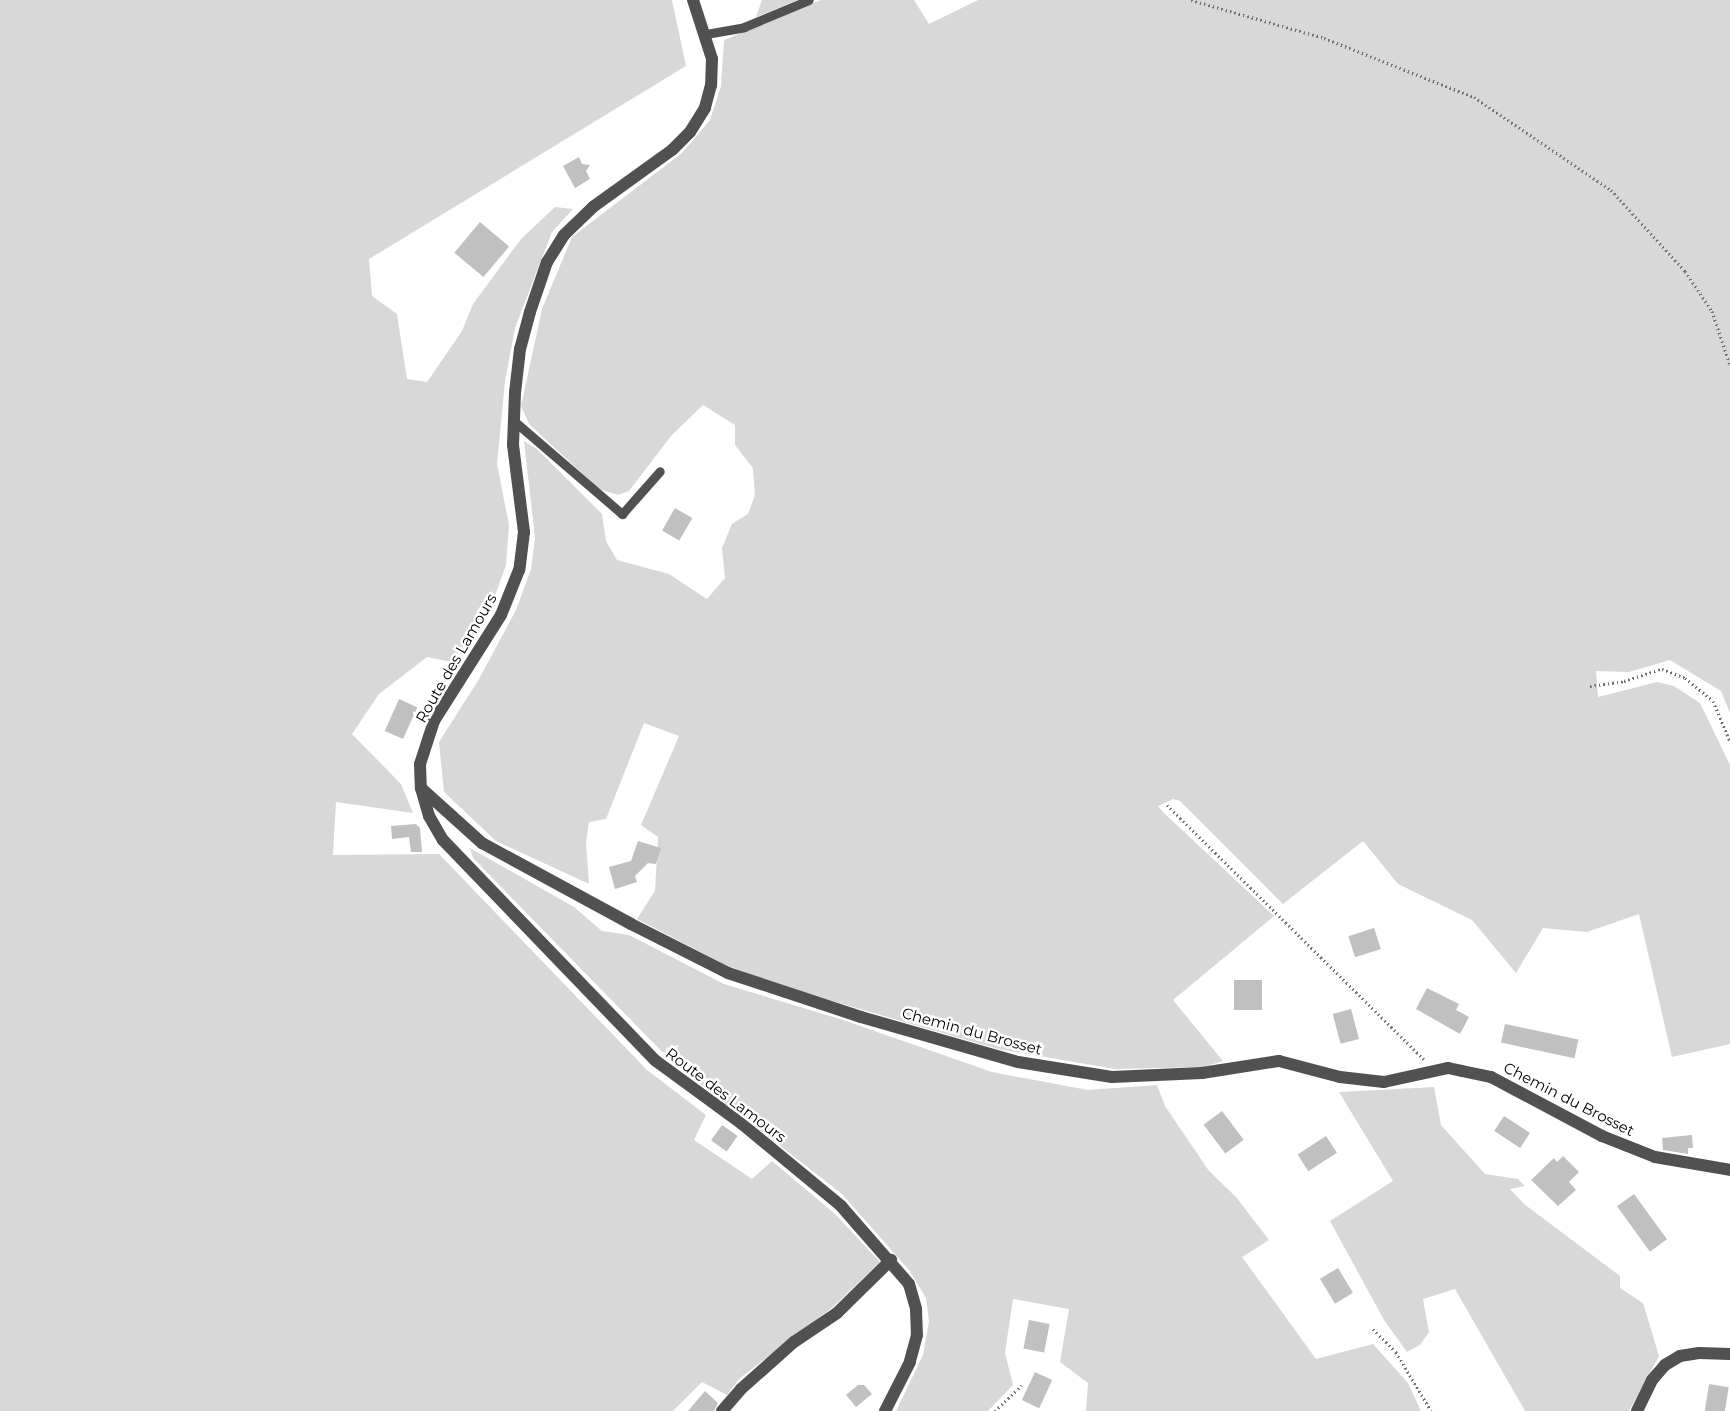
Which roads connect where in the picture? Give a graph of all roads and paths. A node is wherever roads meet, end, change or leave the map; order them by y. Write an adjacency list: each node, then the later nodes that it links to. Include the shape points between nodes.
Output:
1 (693, 0): 4 (street, Route des Lamours)
2 (809, 0): 4 (lane, via 744,27)
3 (1191, 0): 5 (path, via 1324,38 1474,97 1611,190 1684,271 1712,310)
4 (706, 34): 6 (street, Route des Lamours, via 712,59 711,85 705,108 690,132 672,150 593,207 564,235 547,262 520,349)
5 (1730, 364)
6 (514, 421): 7 (lane, via 622,514); 10 (street, Route des Lamours, via 513,445 524,532 519,570 501,615 434,721 420,764)
7 (660, 471)
8 (1590, 686): 9 (path, via 1662,669 1685,678 1713,701)
9 (1730, 741)
10 (421, 788): 12 (street, Chemin du Brosset, via 482,843 728,974 1018,1062 1112,1077 1202,1073 1279,1061 1340,1077 1384,1082); 14 (street, Route des Lamours, via 429,816 443,840 656,1061 742,1124 832,1199)
11 (1167, 805): 12 (path)
12 (1437, 1072): 13 (street, Chemin du Brosset, via 1448,1068 1491,1077 1602,1136 1655,1157)
13 (1730, 1170)
14 (891, 1260): 18 (street, via 837,1312 794,1342 741,1389); 19 (street, Route des Lamours, via 909,1284 916,1309 917,1335 910,1362)
15 (1373, 1329): 21 (path, via 1396,1352)
16 (1730, 1354): 22 (street, via 1680,1356 1665,1365 1652,1380)
17 (1022, 1385): 20 (path)
18 (722, 1411)
19 (885, 1411)
20 (995, 1411)
21 (1431, 1411)
22 (1637, 1411)

